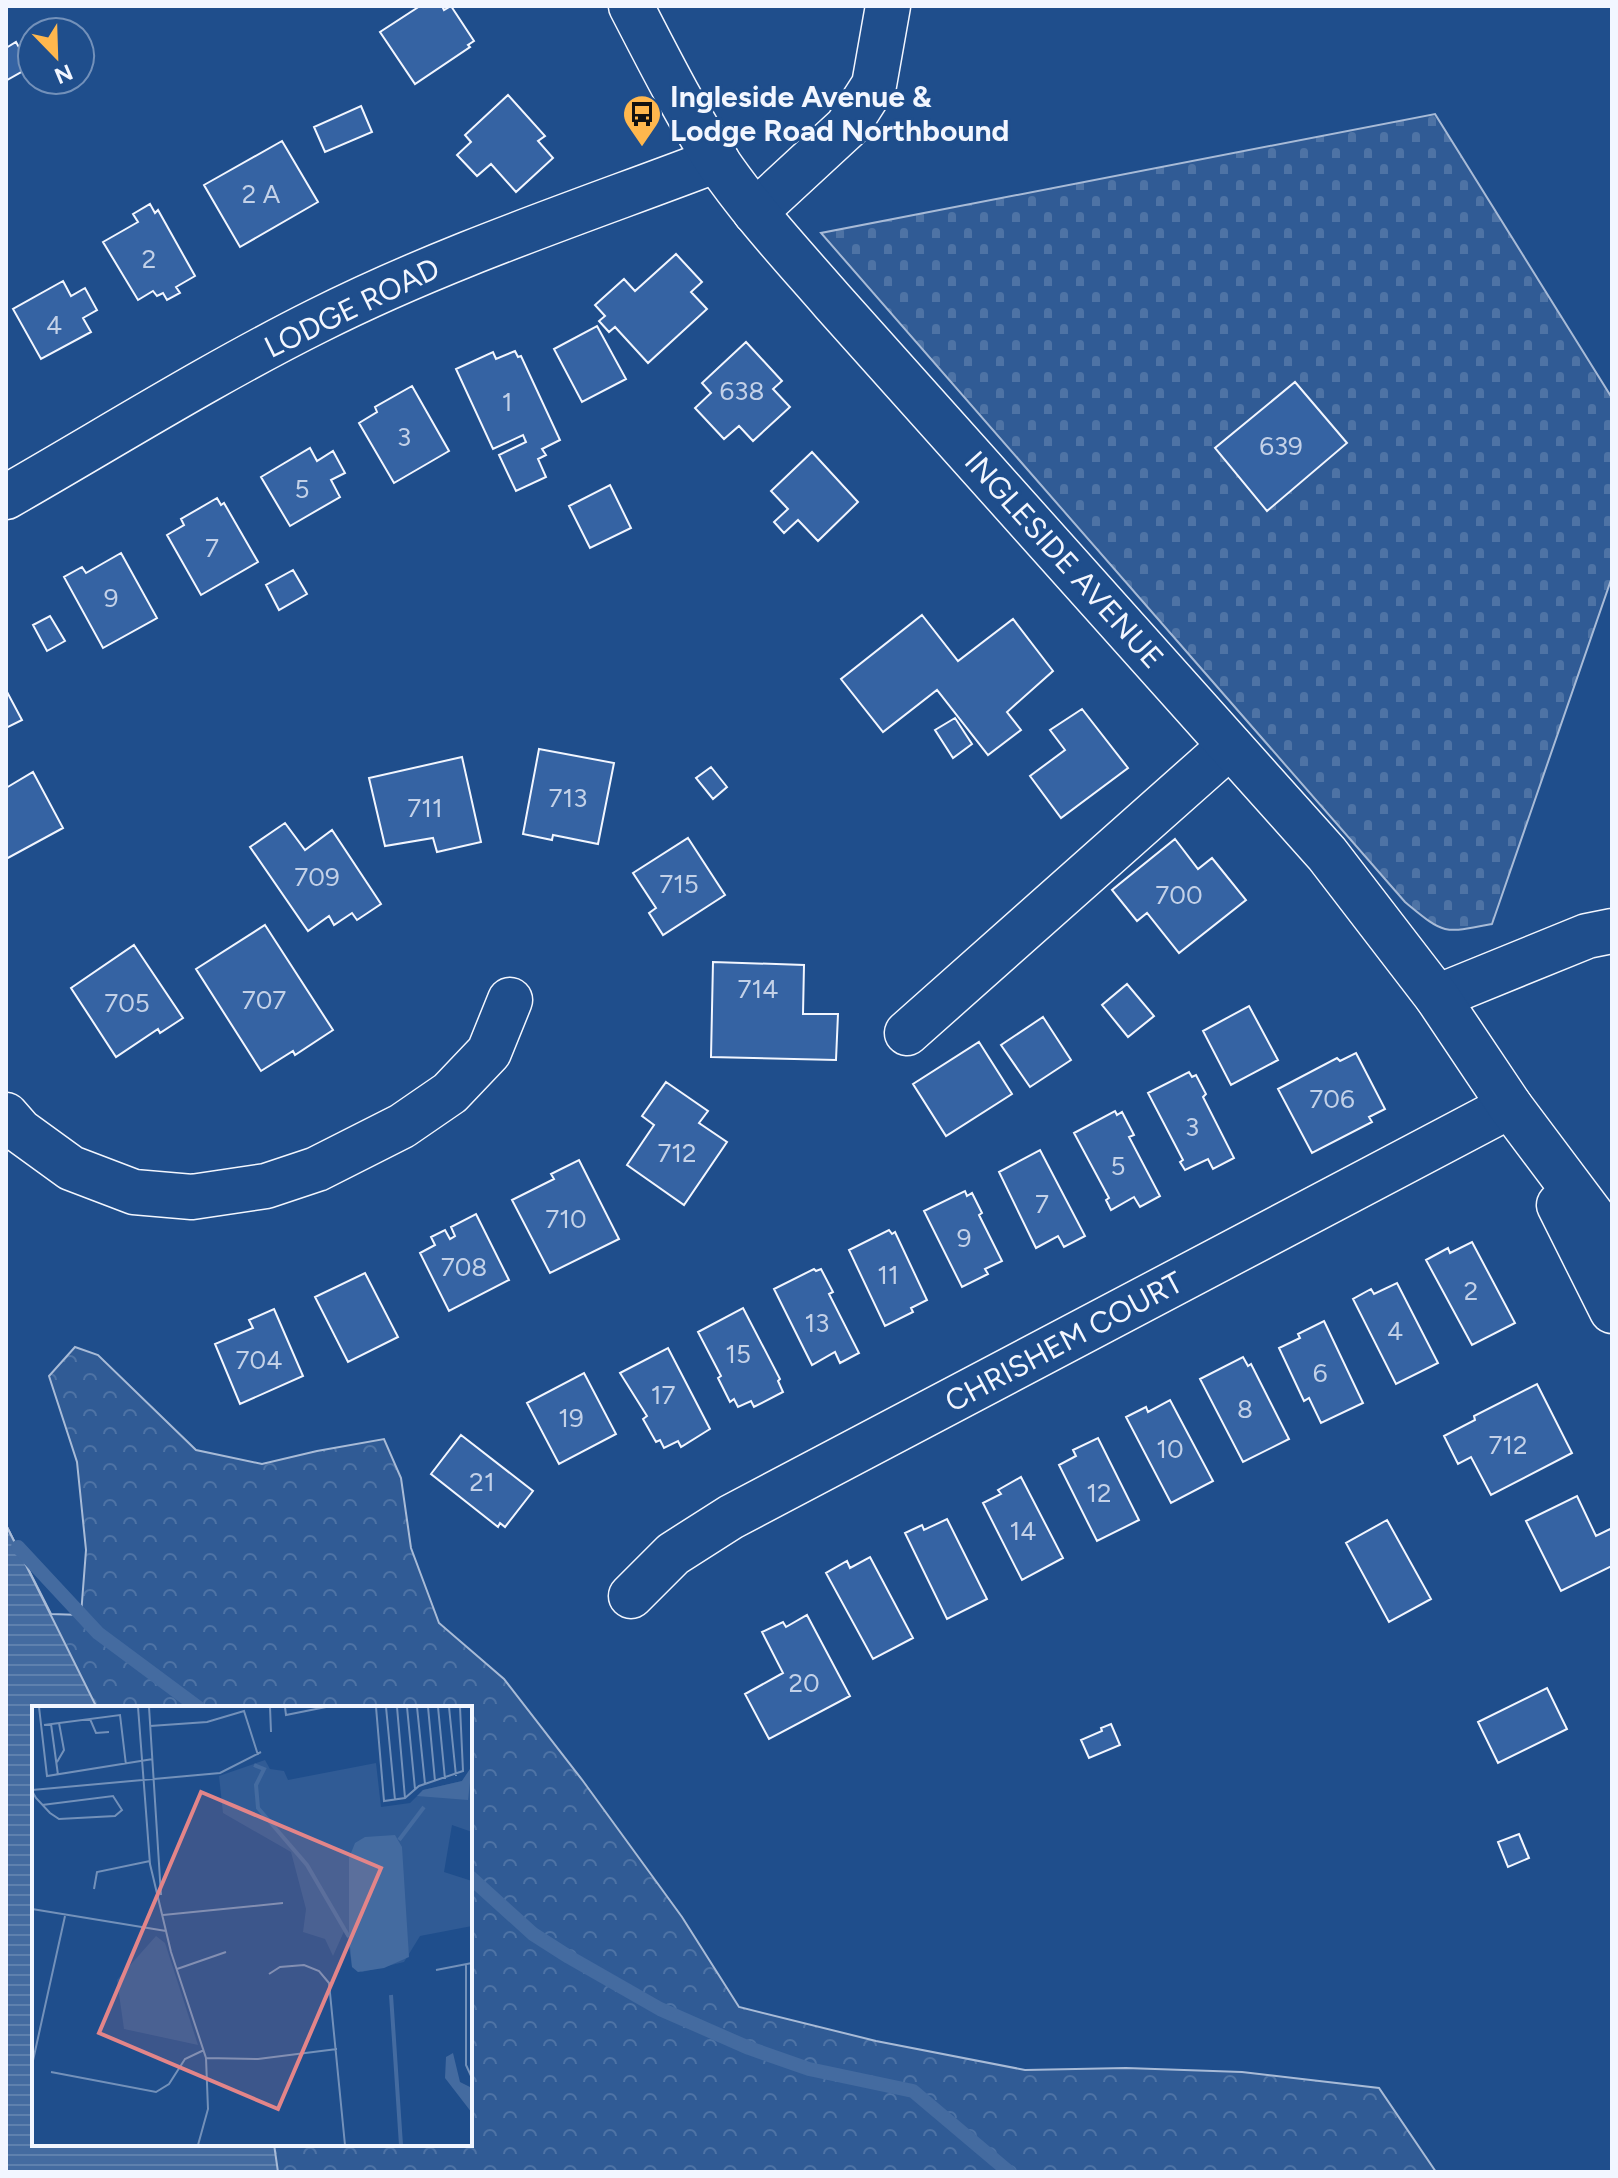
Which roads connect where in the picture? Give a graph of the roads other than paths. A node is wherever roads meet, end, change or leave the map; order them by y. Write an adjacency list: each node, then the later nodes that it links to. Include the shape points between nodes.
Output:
1 (631, 6): 3 (street, INGLESIDE AVENUE)
2 (888, 6): 4 (street, via 874,85 847,127)
3 (717, 160): 4 (street, INGLESIDE AVENUE); 5 (street, LODGE ROAD, via 417,274 316,321)
4 (755, 212): 6 (street, INGLESIDE AVENUE)
5 (6, 497)
6 (1230, 746): 8 (street, INGLESIDE AVENUE, via 1327,854); 10 (street)
7 (1612, 931): 8 (street, via 1587,936)
8 (1437, 997): 11 (street, INGLESIDE AVENUE)
9 (510, 1000): 12 (street, via 489,1052 450,1093 402,1126 345,1155 266,1186 192,1197 134,1192 71,1168)
10 (907, 1033)
11 (1510, 1106): 13 (street, INGLESIDE AVENUE); 14 (street, INGLESIDE AVENUE); 15 (street, CHRISHEM COURT, via 731,1517 673,1554)
12 (6, 1115)
13 (1612, 1242)
14 (1612, 1311)
15 (631, 1596)

